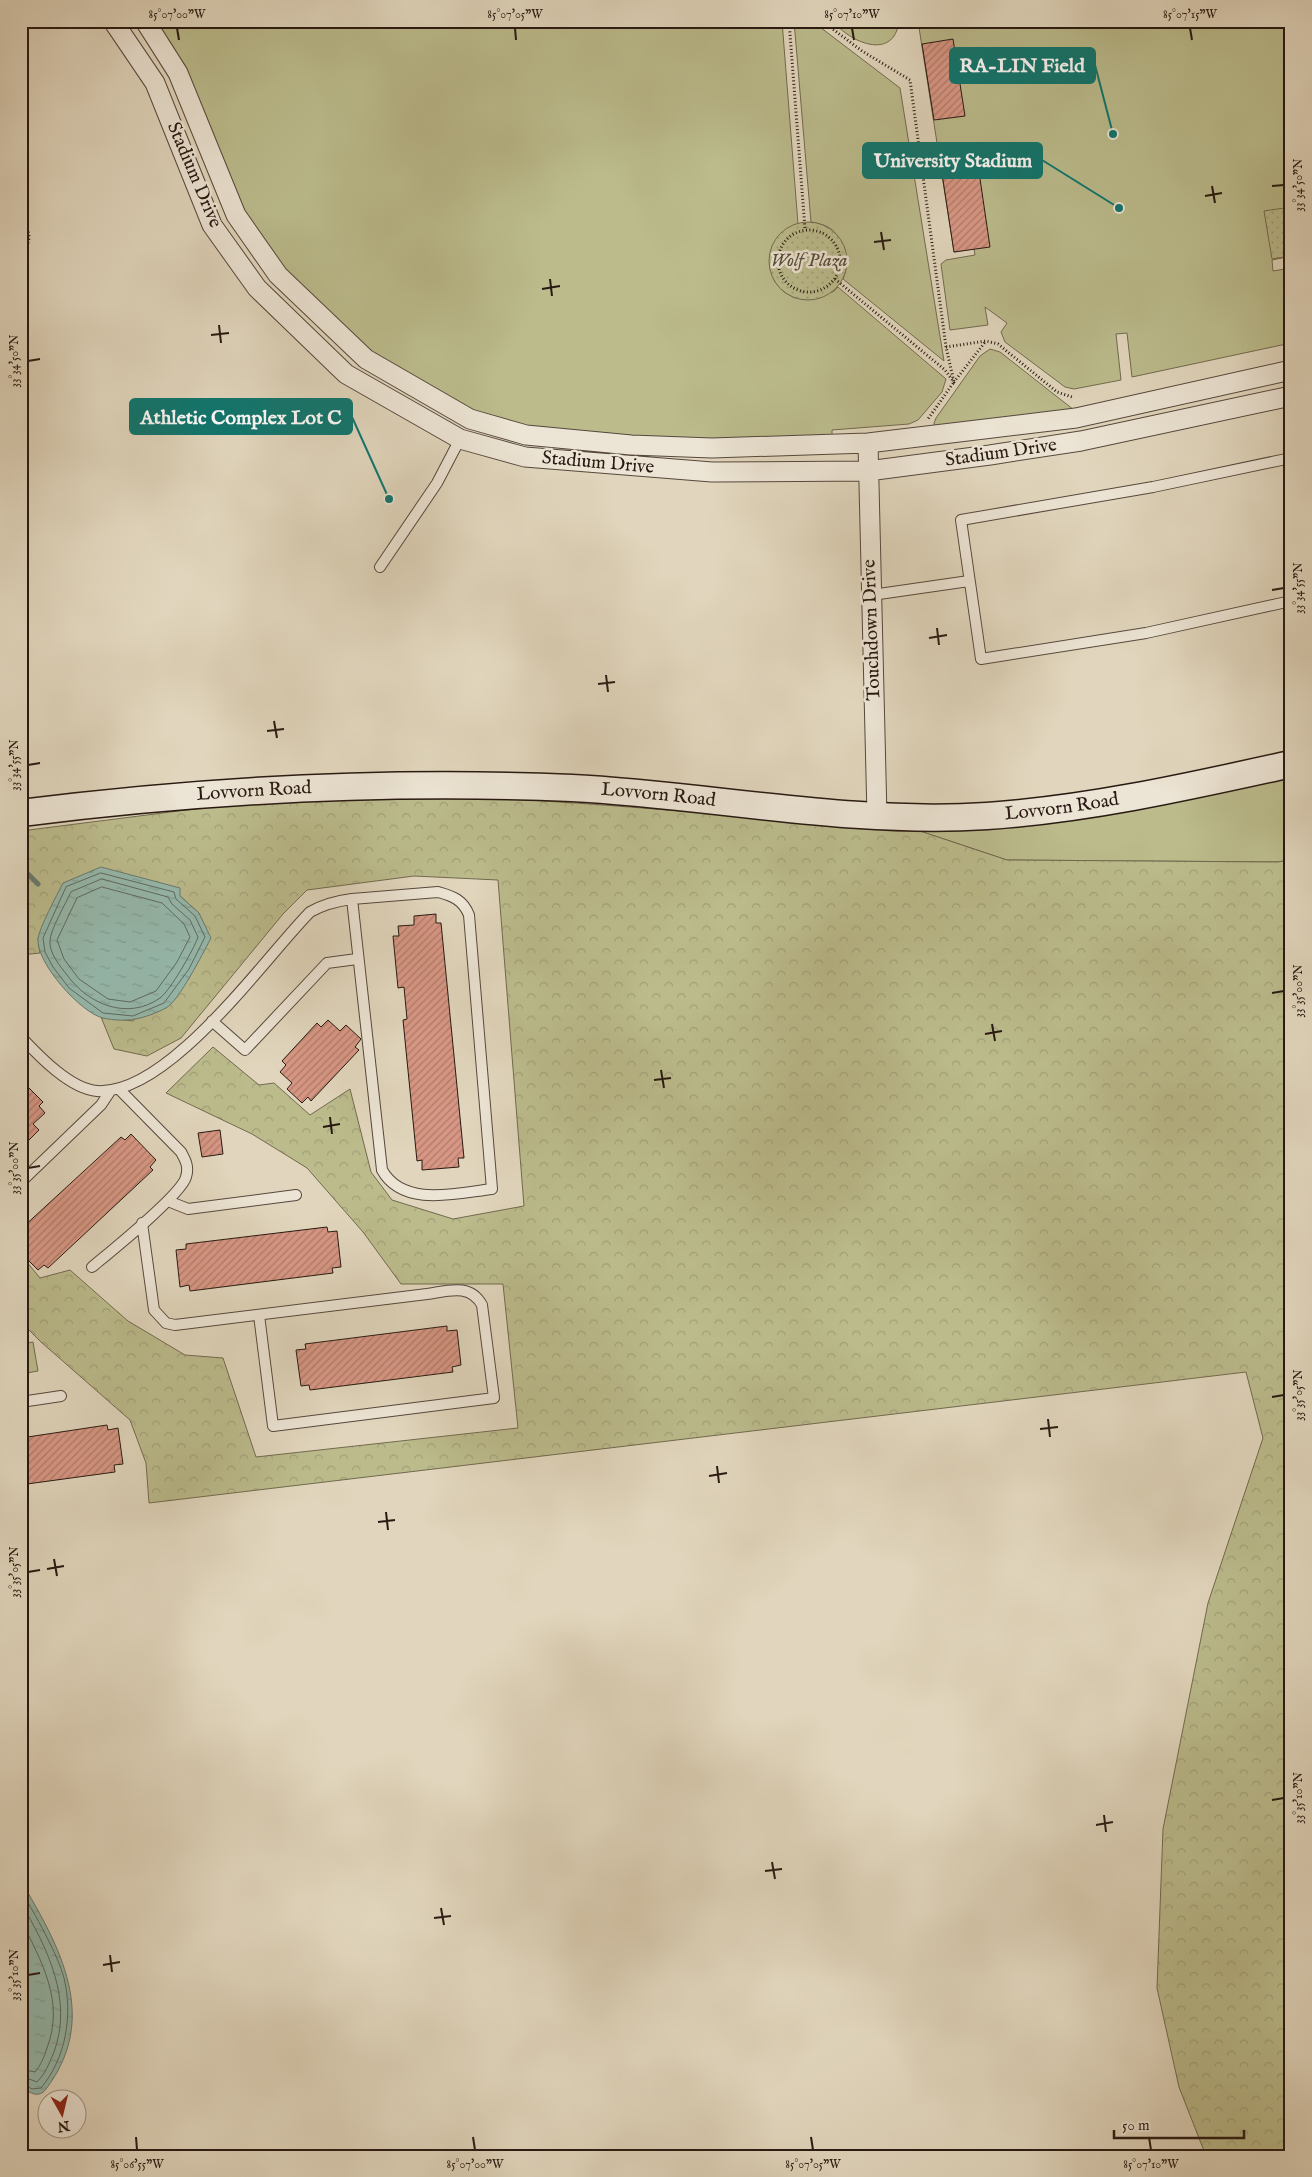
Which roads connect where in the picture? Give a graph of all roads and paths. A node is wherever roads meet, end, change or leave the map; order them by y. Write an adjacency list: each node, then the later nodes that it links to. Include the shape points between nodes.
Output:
1 (113, 21): 18 (street, Stadium Drive, via 155,83 212,225 257,288 346,374)
2 (145, 21): 19 (street, Stadium Drive, via 178,74 236,215 278,275 366,359 470,418 526,434 631,445 712,448)
3 (789, 21): 8 (path)
4 (822, 21): 6 (path)
5 (829, 21): 6 (path)
6 (829, 26): 12 (path, via 910,80)
7 (21, 220): 9 (path, via 29,232 29,243)
8 (805, 229): 10 (path, via 825,234 838,249 839,270); 10 (path, via 795,232 780,247 777,257 782,277 788,285 808,292 827,286)
9 (21, 255)
10 (835, 279): 14 (path, via 945,370)
11 (986, 341): 12 (path); 14 (path); 16 (path, via 998,344 1057,392)
12 (946, 347): 14 (path)
13 (1291, 370): 19 (street, Stadium Drive, via 1076,418)
14 (954, 382): 17 (path)
15 (1291, 396): 21 (street, Stadium Drive, via 1081,441)
16 (1072, 397)
17 (923, 427)
18 (460, 439): 21 (street, Stadium Drive, via 524,457 683,470); 22 (lane, via 438,483)
19 (868, 443): 21 (street, Touchdown Drive)
20 (1291, 458): 23 (lane, via 1153,487 961,520)
21 (868, 471): 24 (street, Touchdown Drive)
22 (380, 567)
23 (969, 581): 24 (lane); 25 (lane, via 981,659 1146,633)
24 (872, 595): 28 (street, Touchdown Drive)
25 (1291, 601)
26 (1291, 764): 28 (street, Lovvorn Road, via 1166,790 1037,811 986,816)
27 (21, 814): 28 (street, Lovvorn Road, via 119,801 298,789 476,785 575,788)
28 (877, 816)
29 (352, 899): 30 (lane); 30 (lane, via 438,892 459,899 466,906 492,1189 434,1196 408,1192 388,1181 382,1170); 31 (lane, via 324,904 310,912)
30 (358, 959): 31 (lane, via 328,963 245,1050)
31 (212, 1021): 33 (lane, via 163,1067 128,1086)
32 (21, 1037): 33 (lane, via 59,1074 96,1091)
33 (115, 1089): 34 (lane); 36 (lane, via 181,1152 188,1165 186,1179)
34 (21, 1182)
35 (296, 1195): 36 (lane, via 188,1208)
36 (168, 1201): 37 (lane)
37 (142, 1223): 38 (lane); 39 (lane, via 154,1310 166,1323 175,1325)
38 (92, 1267)
39 (259, 1315): 39 (lane, via 452,1290 471,1292 477,1295 482,1305 494,1398 273,1426)
40 (60, 1396): 41 (lane)
41 (21, 1402)

